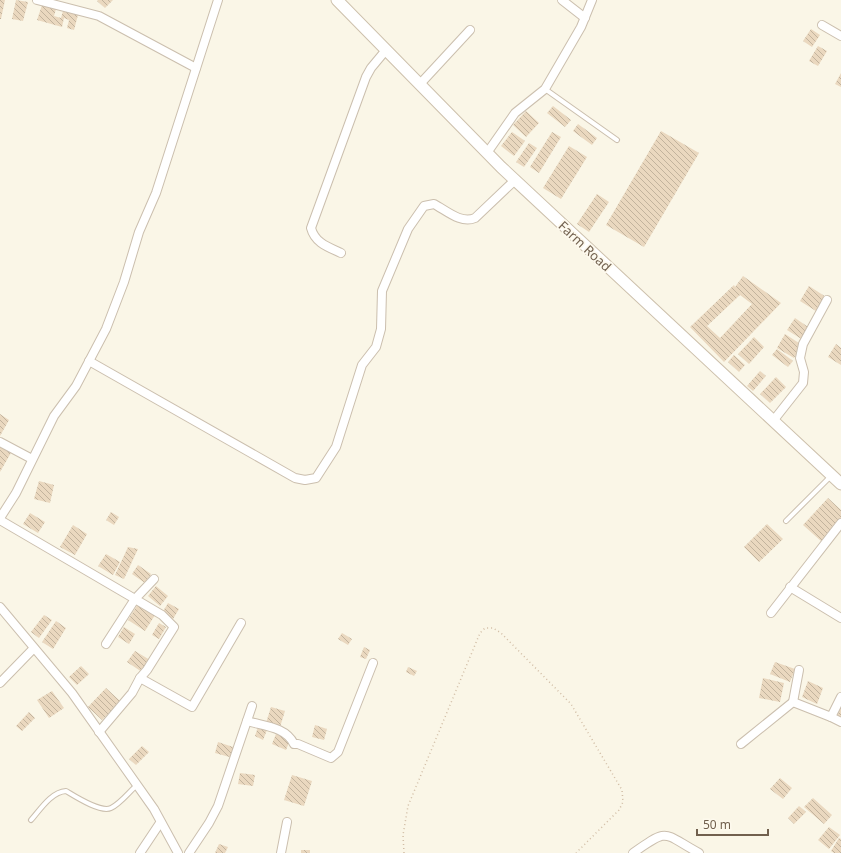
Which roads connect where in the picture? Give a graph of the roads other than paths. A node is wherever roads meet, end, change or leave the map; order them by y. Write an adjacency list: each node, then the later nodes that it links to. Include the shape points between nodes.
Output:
1 (37, 0): 11 (street, via 99,16)
2 (218, 0): 11 (street)
3 (337, 0): 10 (main road, Farm Road)
4 (562, 0): 6 (street)
5 (592, 0): 6 (street)
6 (585, 18): 13 (street)
7 (822, 25): 9 (street)
8 (470, 30): 12 (street)
9 (841, 36)
10 (386, 50): 12 (main road, Farm Road); 17 (street, via 366,77 311,228 317,241)
11 (196, 68): 19 (street, via 124,282 106,329)
12 (420, 84): 15 (main road, Farm Road)
13 (545, 88): 14 (lane); 15 (street, via 515,113)
14 (617, 140)
15 (487, 153): 16 (main road, Farm Road)
16 (515, 180): 19 (street, via 475,218 468,221 430,204 424,206 412,221 382,291 381,329 376,346 360,370 336,447 316,478 295,478); 20 (main road, Farm Road)
17 (341, 253)
18 (827, 300): 20 (street, via 803,344 800,358 804,372 803,383)
19 (89, 361): 22 (street, via 76,386 54,416)
20 (773, 421): 23 (main road, Farm Road)
21 (0, 442): 22 (street)
22 (32, 459): 25 (street)
23 (832, 475): 24 (main road, Farm Road); 26 (lane)
24 (841, 484)
25 (0, 519): 30 (street)
26 (786, 521)
27 (841, 523): 29 (street)
28 (154, 579): 30 (street)
29 (790, 587): 32 (street); 33 (street)
30 (135, 599): 35 (street); 39 (street, via 162,615 174,627)
31 (0, 608): 36 (street)
32 (771, 613)
33 (841, 618)
34 (241, 623): 39 (street, via 192,707)
35 (106, 644)
36 (34, 648): 40 (street); 47 (street, via 72,693)
37 (373, 664): 45 (street, via 338,752 331,758 294,744 285,732)
38 (799, 670): 42 (street)
39 (140, 678): 47 (street, via 132,693)
40 (0, 682)
41 (841, 697): 44 (street)
42 (793, 702): 44 (street); 48 (street)
43 (252, 706): 45 (street)
44 (831, 717): 46 (street)
45 (247, 721): 56 (street, via 218,806)
46 (841, 722)
47 (99, 732): 49 (street)
48 (741, 744)
49 (137, 785): 50 (lane, via 112,808 106,810 66,791 61,792 55,794); 52 (street, via 154,809)
50 (31, 820)
51 (287, 822): 57 (street)
52 (160, 824): 54 (street); 55 (street)
53 (689, 847): 58 (street, via 672,836 664,835); 59 (street); 60 (street)
54 (140, 853)
55 (178, 853)
56 (189, 853)
57 (281, 853)
58 (633, 853)
59 (682, 853)
60 (699, 853)

